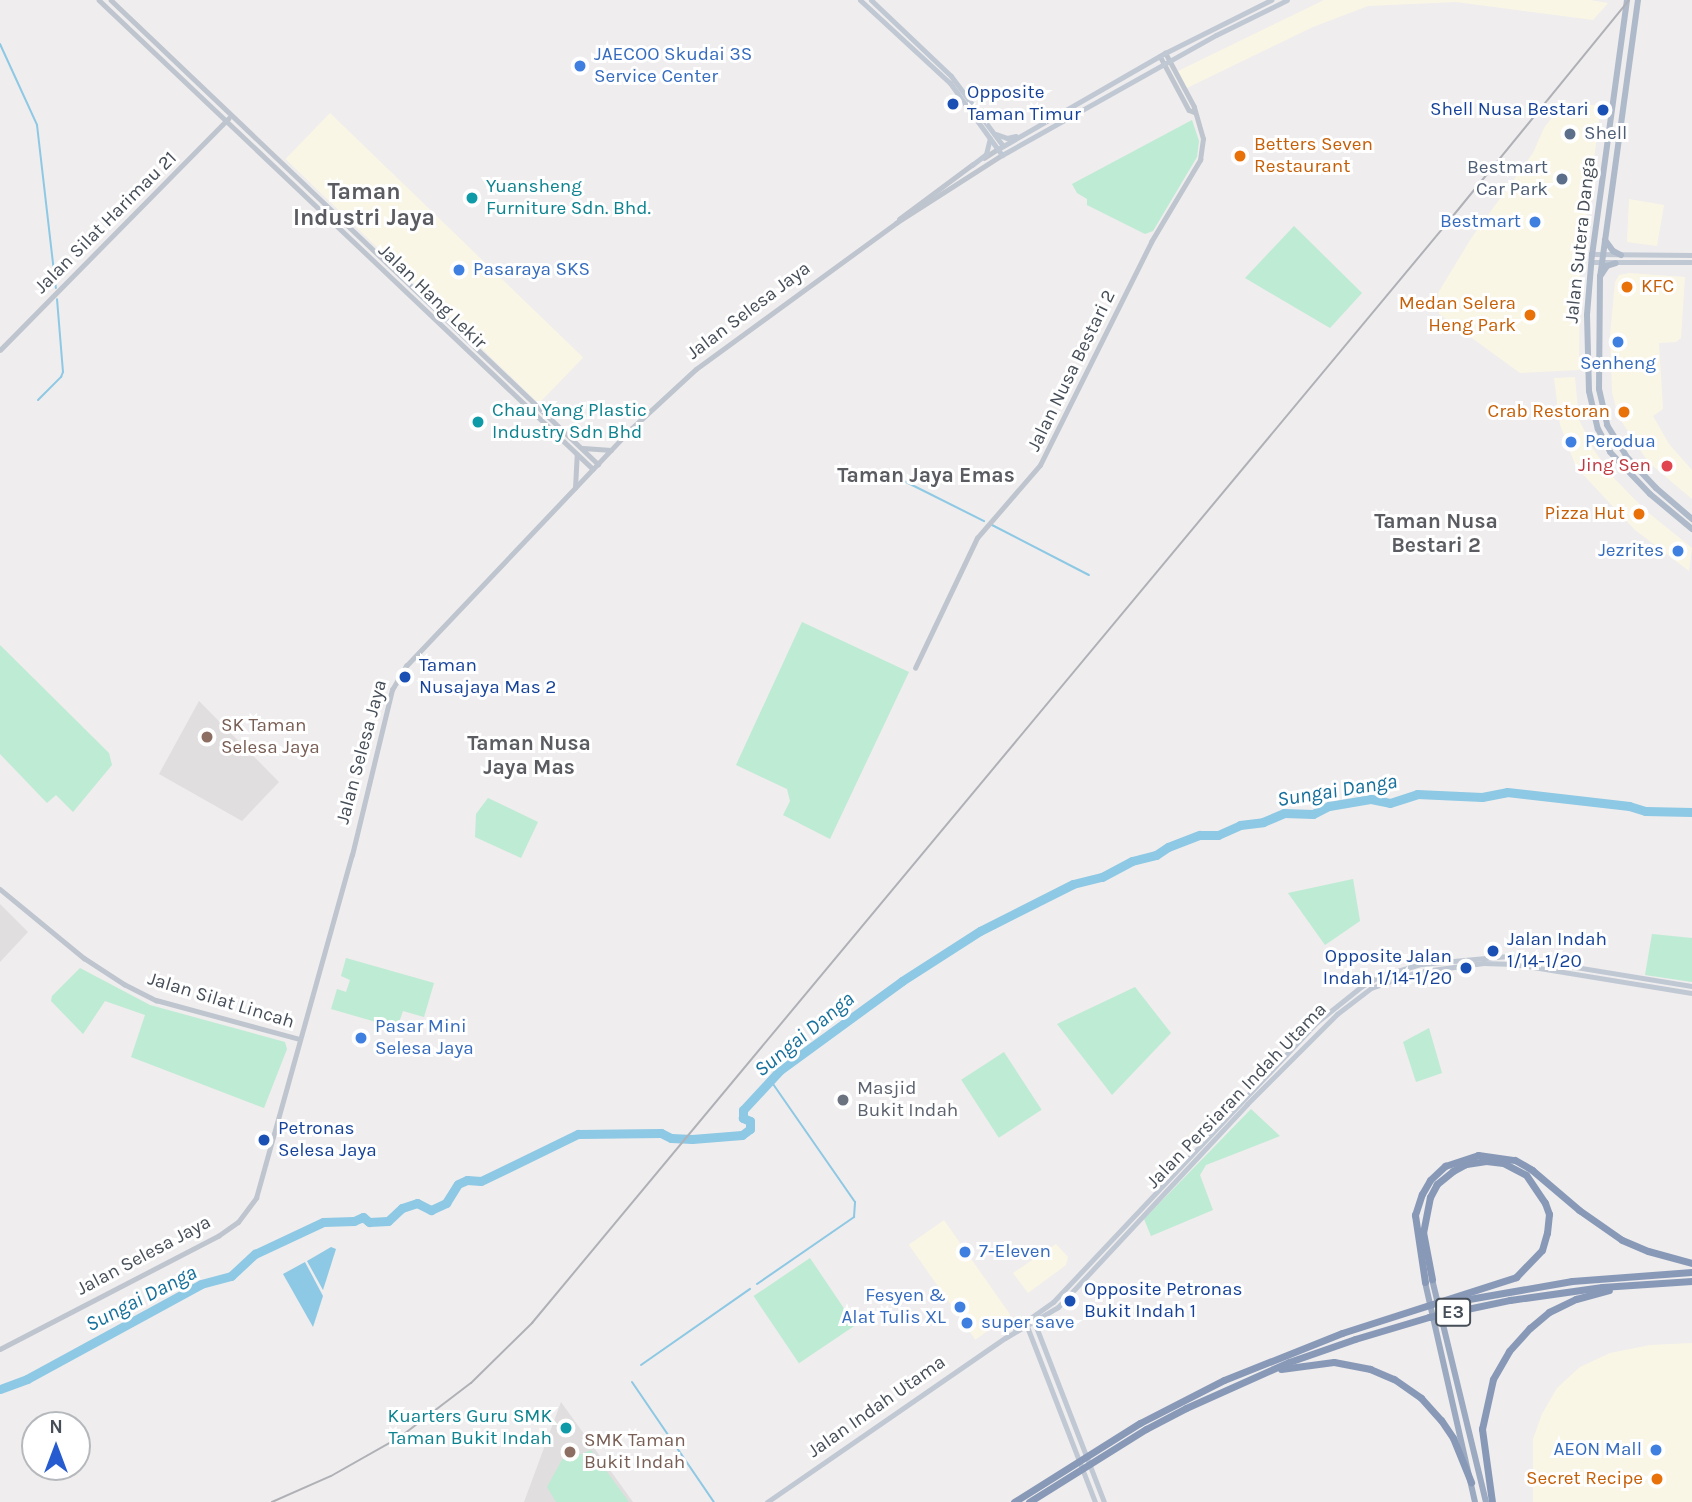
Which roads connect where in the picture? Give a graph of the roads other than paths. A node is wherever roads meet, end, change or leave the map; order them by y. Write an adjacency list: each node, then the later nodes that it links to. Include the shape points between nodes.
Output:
1 (99, 0): 12 (street, Jalan Hang Lekir)
2 (111, 0): 11 (street, Jalan Hang Lekir)
3 (860, 0): 14 (main road, via 950,83)
4 (871, 0): 14 (main road, via 951,76)
5 (1271, 0): 9 (main road, Jalan Selesa Jaya)
6 (1287, 0): 10 (main road, Jalan Selesa Jaya)
7 (1638, 0): 18 (main road, Jalan Sutera Danga)
8 (1627, 1): 22 (main road, Jalan Sutera Danga)
9 (1163, 55): 10 (street, Jalan Nusa Bestari 2); 13 (main road, Jalan Selesa Jaya)
10 (1167, 62): 15 (main road, Jalan Selesa Jaya); 36 (street, Jalan Nusa Bestari 2, via 1194,112 1203,143 1195,171 1152,242 1040,465 977,538)
11 (232, 115): 12 (street, Jalan Silat Harimau 21); 28 (street, Jalan Hang Lekir)
12 (226, 121): 27 (street, Jalan Silat Harimau 21); 30 (street, Jalan Hang Lekir)
13 (1039, 127): 14 (main road, via 1013,137); 15 (main road, Jalan Selesa Jaya)
14 (992, 136): 15 (main road); 16 (main road, via 988,150)
15 (1002, 150): 16 (street, Jalan Selesa Jaya); 17 (street, Jalan Selesa Jaya)
16 (972, 165): 17 (street, Jalan Selesa Jaya)
17 (896, 223): 29 (street, Jalan Selesa Jaya, via 696,369)
18 (1604, 238): 19 (main road, Jalan Sutera Danga); 20 (main road)
19 (1602, 254): 20 (main road); 22 (main road); 25 (main road, Jalan Sutera Danga)
20 (1621, 255): 21 (main road)
21 (1692, 255)
22 (1592, 258): 25 (main road); 35 (main road, Jalan Sutera Danga, via 1588,364 1591,404 1602,440 1627,473)
23 (1616, 262): 24 (main road); 25 (main road); 26 (main road)
24 (1692, 262)
25 (1602, 263): 26 (main road, Jalan Sutera Danga)
26 (1600, 276): 34 (main road, Jalan Sutera Danga, via 1599,389 1607,425 1636,468)
27 (0, 350)
28 (582, 448): 29 (street); 31 (street, Jalan Hang Lekir)
29 (611, 450): 31 (street, Jalan Selesa Jaya)
30 (577, 454): 32 (street, Jalan Hang Lekir); 33 (street)
31 (598, 464): 32 (street, Jalan Selesa Jaya)
32 (593, 469): 33 (street, Jalan Selesa Jaya)
33 (575, 489): 46 (street, Jalan Selesa Jaya, via 398,676)
34 (1692, 519)
35 (1692, 529)
36 (915, 668)
37 (0, 889): 46 (street, Jalan Silat Lincah, via 84,958 145,995)
38 (1544, 961): 39 (main road, Jalan Persiaran Indah Utama); 40 (main road); 53 (main road, Jalan Persiaran Indah Utama, via 1508,956 1421,964 1362,986 1317,1022)
39 (1561, 964): 40 (main road); 41 (main road, Jalan Persiaran Indah Utama)
40 (1550, 969): 42 (main road, Jalan Persiaran Indah Utama); 53 (main road, Jalan Persiaran Indah Utama, via 1483,963 1417,972 1371,988 1337,1014 1247,1104 1070,1296)
41 (1643, 976): 42 (main road); 43 (main road); 44 (main road, Jalan Persiaran Indah Utama)
42 (1631, 983): 43 (main road, Jalan Persiaran Indah Utama)
43 (1651, 986): 45 (main road, Jalan Persiaran Indah Utama)
44 (1692, 986)
45 (1692, 993)
46 (300, 1039): 56 (street, Jalan Selesa Jaya, via 256,1198 238,1222)
47 (1692, 1263): 49 (highway, via 1622,1240 1515,1160 1478,1155 1444,1166 1422,1194 1415,1215)
48 (1692, 1272): 52 (highway, E3, via 1562,1283)
49 (1429, 1280): 52 (highway, via 1423,1232 1437,1184 1466,1164 1486,1161 1503,1163 1525,1175 1540,1192 1549,1214 1542,1250 1516,1277); 55 (highway)
50 (1692, 1281): 51 (highway, E3)
51 (1647, 1283): 57 (highway, E3, via 1552,1292 1463,1309 1367,1335); 66 (highway, via 1562,1304 1509,1351 1493,1379 1482,1429)
52 (1418, 1309): 60 (highway, E3, via 1315,1343 1199,1392 1105,1443)
53 (1033, 1319): 54 (main road, Jalan Indah Utama); 63 (main road)
54 (1026, 1323): 59 (main road, Jalan Indah Utama); 62 (main road)
55 (1444, 1341): 58 (highway); 65 (highway)
56 (0, 1349)
57 (1266, 1372): 58 (highway, via 1334,1362 1370,1368 1394,1379 1441,1420); 61 (highway, E3, via 1146,1429)
58 (1471, 1482): 64 (highway)
59 (767, 1502)
60 (1014, 1502)
61 (1029, 1502)
62 (1095, 1502)
63 (1104, 1502)
64 (1475, 1502)
65 (1486, 1502)
66 (1492, 1502)

